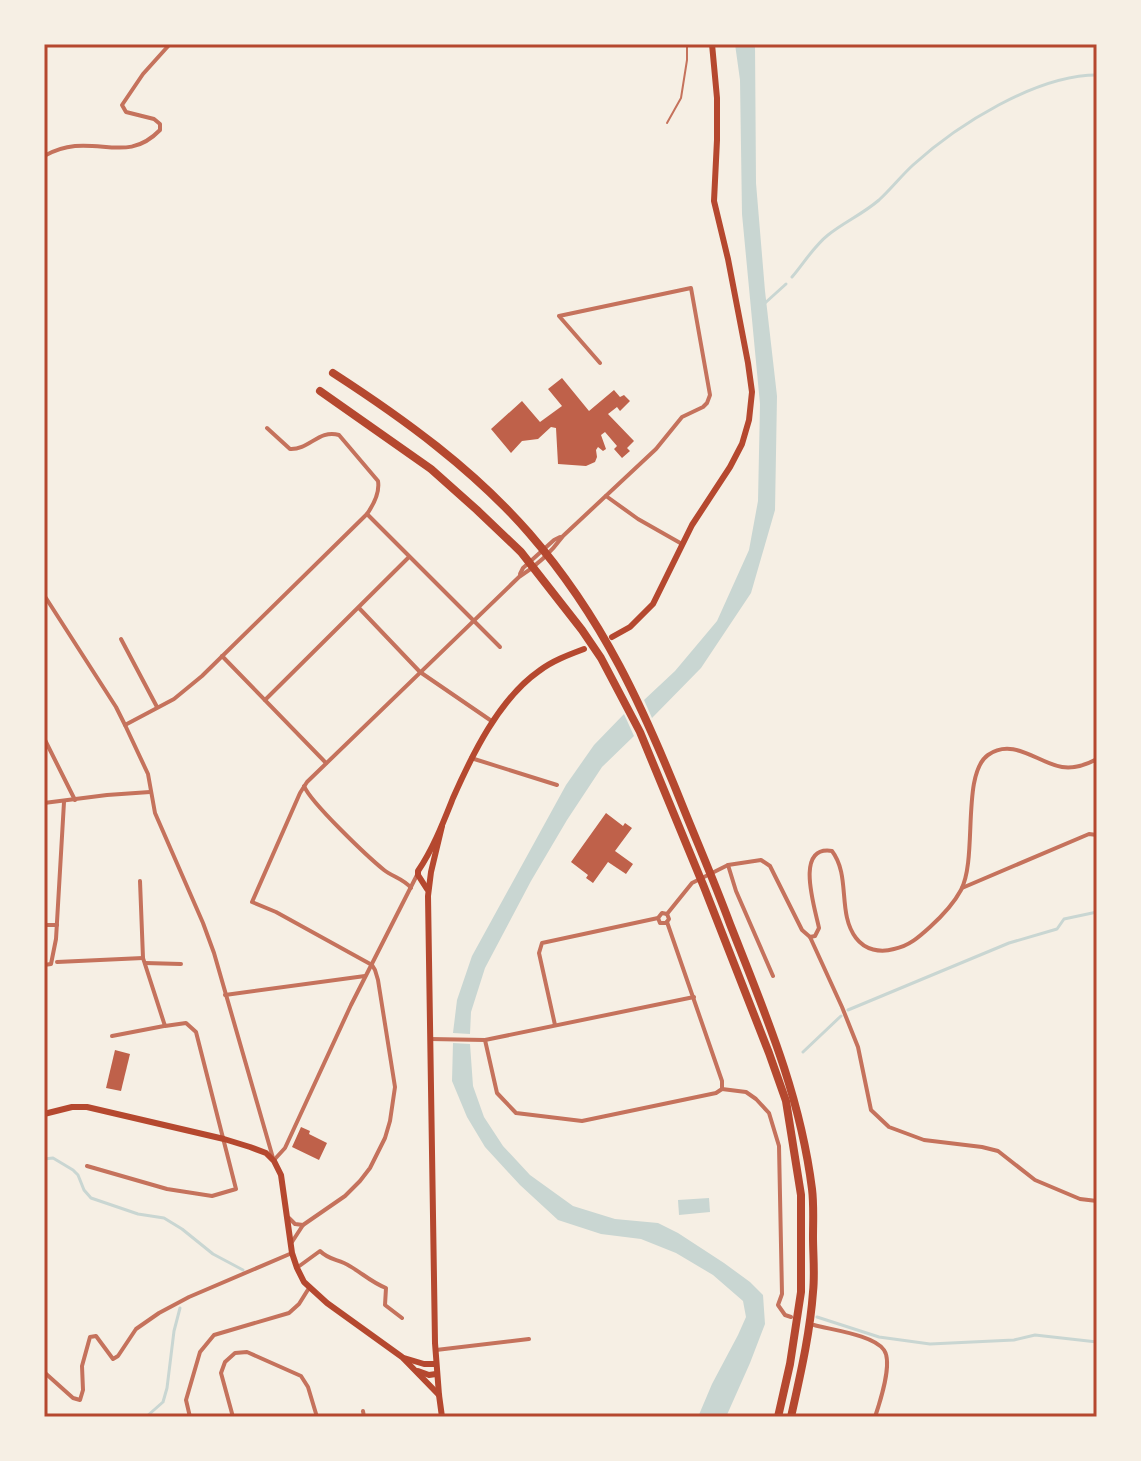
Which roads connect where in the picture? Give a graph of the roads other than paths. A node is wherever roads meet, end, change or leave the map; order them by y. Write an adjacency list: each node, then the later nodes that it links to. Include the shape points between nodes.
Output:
1 (170, 44): 5 (street, via 122,105 126,112 160,124 154,136 132,147 75,146)
2 (687, 44): 4 (lane, via 681,98)
3 (712, 44): 12 (main road, via 714,201 746,349 752,406 742,444)
4 (667, 123)
5 (44, 156)
6 (600, 363): 10 (street, via 559,316 691,288 710,395 707,403 682,417)
7 (333, 373): 95 (highway, via 425,436 511,513 594,620 652,729 779,1049 803,1132 813,1192 813,1291)
8 (320, 391): 94 (highway, via 411,454 521,552 601,658 641,733 786,1101 801,1195 801,1292)
9 (267, 428): 11 (street, via 294,450 323,434 339,435 378,481)
10 (606, 496): 12 (street); 16 (street)
11 (367, 514): 13 (street); 21 (street)
12 (682, 544): 17 (main road, via 653,604)
13 (409, 557): 15 (street); 16 (street)
14 (44, 595): 26 (street)
15 (359, 608): 22 (street); 23 (street)
16 (473, 619): 19 (street); 22 (street)
17 (612, 637)
18 (121, 639): 24 (street)
19 (500, 647)
20 (584, 649): 25 (main road, via 529,679)
21 (221, 655): 23 (street); 24 (street)
22 (420, 672): 25 (street); 30 (street)
23 (265, 700): 30 (street)
24 (158, 708): 26 (street)
25 (493, 722): 28 (main road)
26 (125, 725): 33 (street, via 148,774)
27 (44, 738): 34 (street)
28 (471, 758): 31 (street); 37 (main road)
29 (1097, 759): 44 (street, via 1078,768 1022,751 987,755 975,778)
30 (326, 763): 32 (street)
31 (557, 785)
32 (304, 786): 43 (street, via 374,861); 57 (street, via 252,902)
33 (150, 792): 34 (street); 60 (street, via 203,923)
34 (75, 800): 35 (street)
35 (64, 802): 36 (street); 51 (street)
36 (44, 803)
37 (442, 826): 40 (main road); 41 (main road)
38 (1097, 835): 44 (street)
39 (728, 865): 47 (street, via 692,883); 52 (street, via 761,860 770,866); 59 (street)
40 (420, 873): 41 (main road, via 427,867); 41 (main road, via 427,879); 43 (street); 45 (street); 46 (main road)
41 (431, 873): 46 (main road)
42 (140, 881): 53 (street)
43 (411, 888): 45 (street)
44 (962, 888): 52 (street, via 917,938 903,947 874,950 850,928 838,858 823,850 813,857 809,870 819,928)
45 (407, 896): 57 (street)
46 (428, 896): 65 (main road)
47 (667, 914): 48 (street); 49 (street)
48 (658, 918): 49 (street); 62 (street, via 542,943 539,953)
49 (667, 922): 61 (street)
50 (44, 925): 51 (street)
51 (57, 925): 56 (street, via 51,964)
52 (810, 937): 72 (street, via 853,1034 871,1110 880,1119 924,1140 998,1151 1035,1180)
53 (144, 961): 54 (street); 55 (street); 63 (street)
54 (57, 962)
55 (181, 964)
56 (44, 965)
57 (372, 965): 58 (street); 74 (street, via 395,1087 390,1121 360,1181)
58 (366, 976): 60 (street); 70 (street, via 285,1148)
59 (773, 976)
60 (225, 995): 70 (street)
61 (694, 997): 62 (street); 67 (street)
62 (555, 1025): 66 (street)
63 (165, 1026): 64 (street); 69 (street, via 186,1023 196,1032)
64 (112, 1036)
65 (430, 1039): 66 (street); 83 (main road)
66 (485, 1040): 67 (street, via 497,1093 516,1113 582,1121)
67 (722, 1089): 79 (street, via 756,1099 769,1113 779,1146 778,1305)
68 (44, 1114): 69 (main road, via 87,1107)
69 (224, 1139): 70 (main road, via 259,1150); 71 (street, via 236,1189 212,1196)
70 (274, 1161): 73 (main road)
71 (87, 1166)
72 (1097, 1201)
73 (287, 1215): 74 (street); 75 (main road)
74 (303, 1225): 75 (street)
75 (291, 1244): 76 (main road)
76 (292, 1253): 77 (main road); 87 (street, via 159,1313 136,1329 113,1359 96,1336 90,1337 80,1400)
77 (297, 1268): 78 (main road); 80 (street, via 320,1251 386,1288 385,1305)
78 (309, 1288): 84 (main road); 90 (street, via 289,1313 214,1335 200,1352 186,1400)
79 (791, 1317)
80 (402, 1318)
81 (814, 1325): 96 (street, via 873,1340 885,1351)
82 (529, 1339): 83 (street)
83 (435, 1350): 85 (main road)
84 (402, 1357): 85 (main road); 86 (main road)
85 (436, 1364): 88 (main road)
86 (412, 1367): 88 (main road); 89 (main road)
87 (44, 1372)
88 (436, 1374): 89 (main road)
89 (439, 1395): 93 (main road)
90 (190, 1417)
91 (233, 1417): 92 (street, via 221,1373 235,1353 247,1352 301,1376)
92 (317, 1417)
93 (442, 1417)
94 (778, 1417)
95 (791, 1417)
96 (875, 1417)

